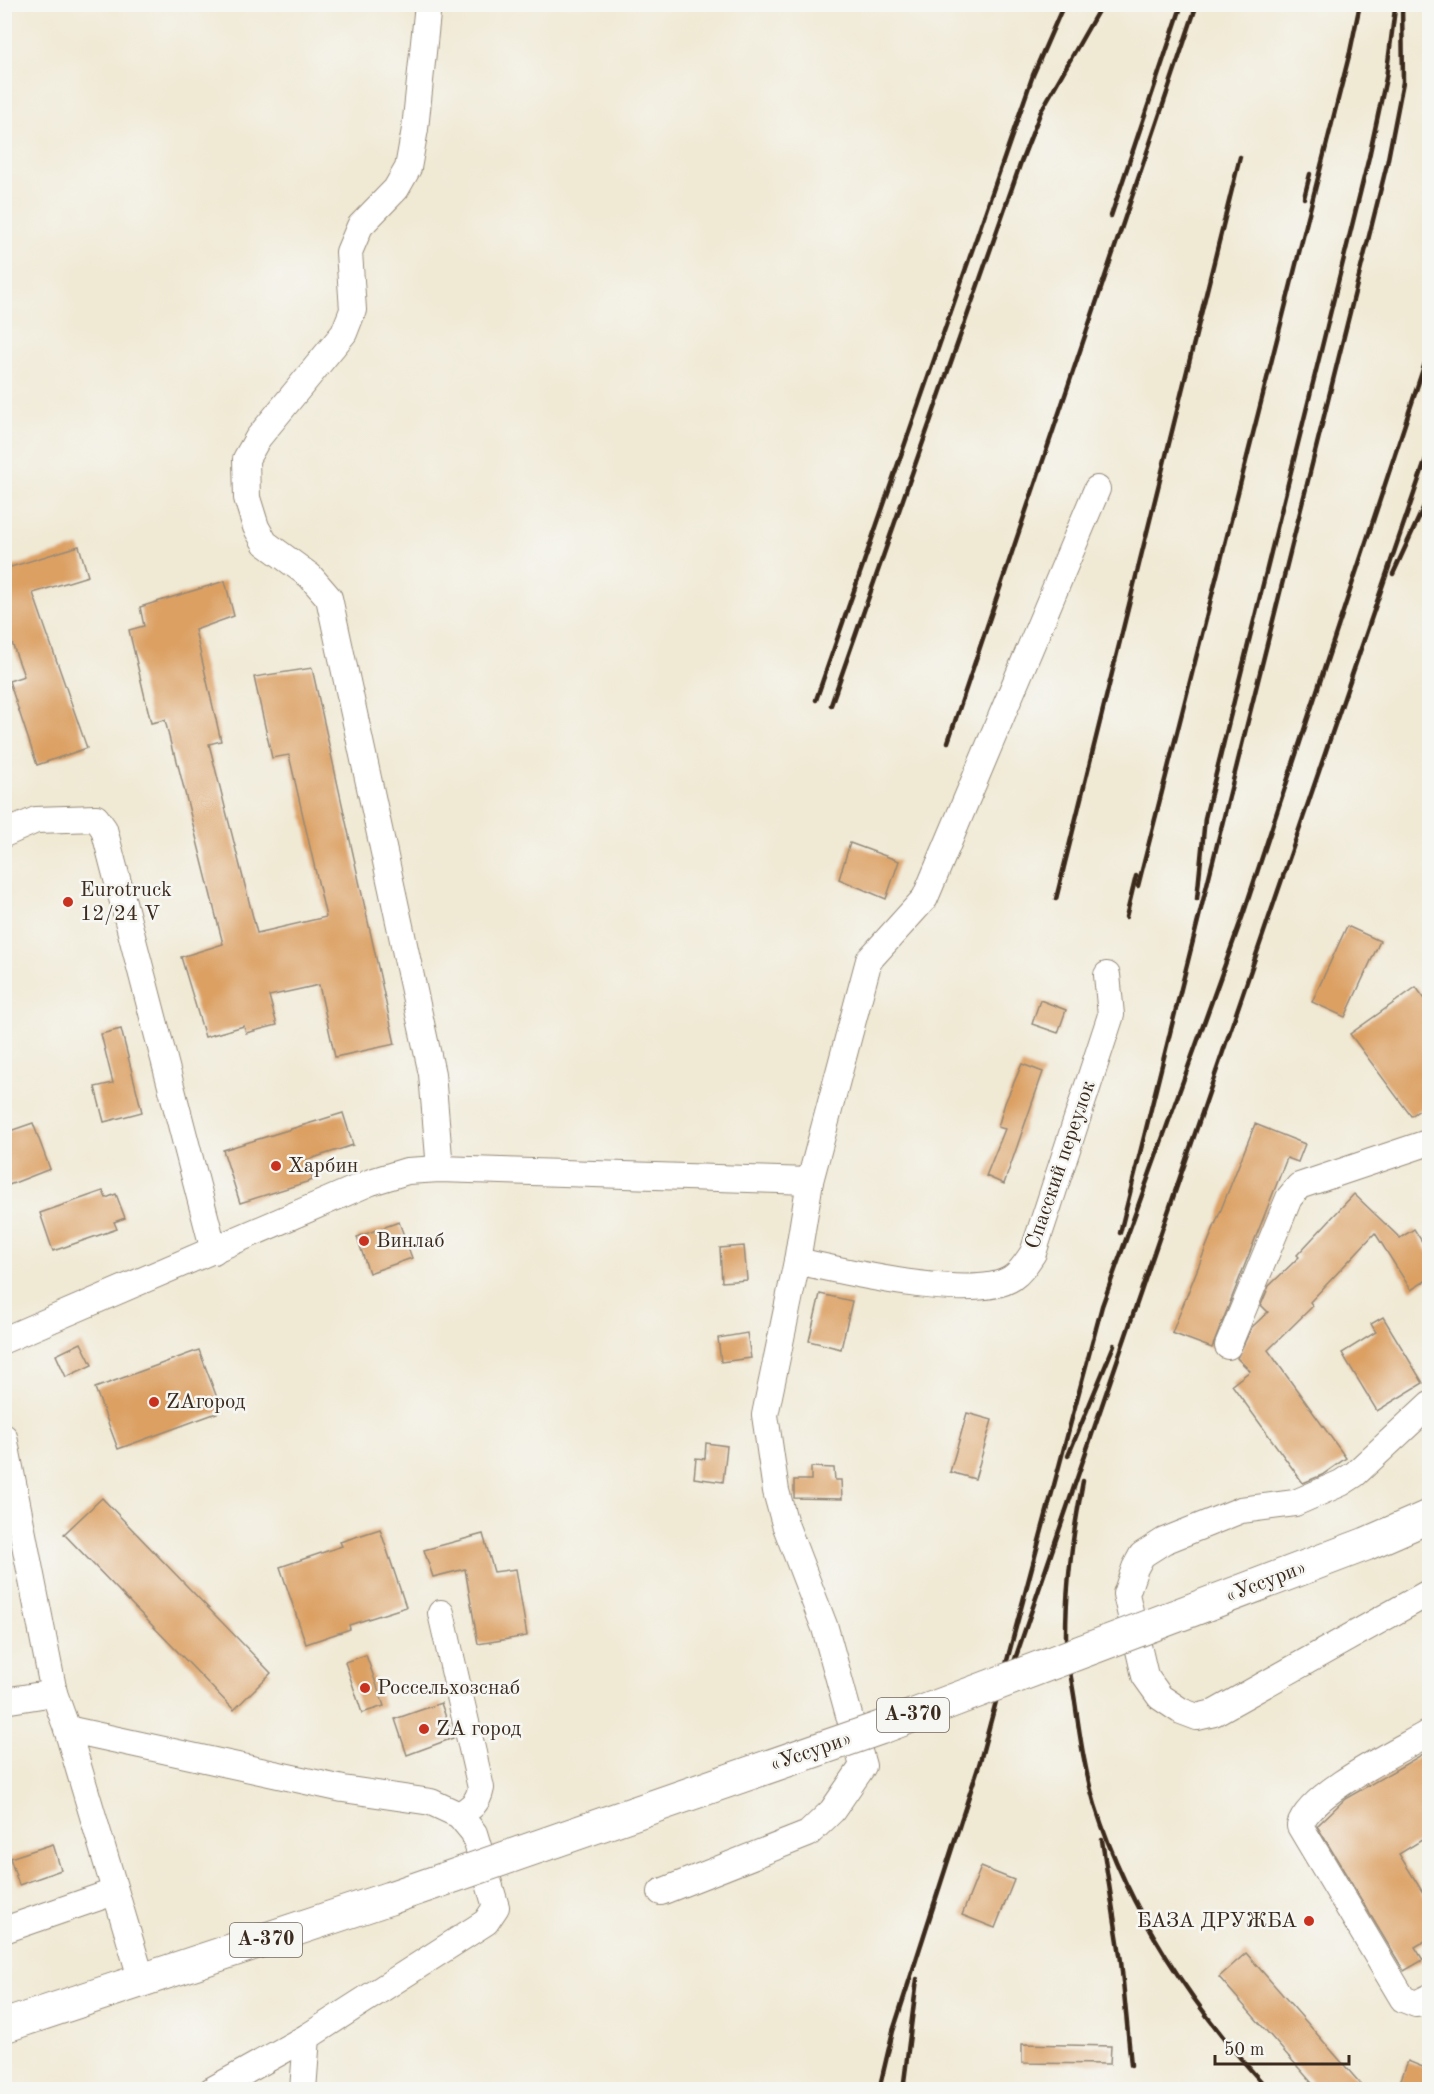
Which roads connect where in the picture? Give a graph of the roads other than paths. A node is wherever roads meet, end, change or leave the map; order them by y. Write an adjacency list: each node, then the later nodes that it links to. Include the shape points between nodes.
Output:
1 (428, 4): 6 (street, via 416,129 408,168 396,189 360,226 349,252 352,310 344,333 258,438 246,459 245,478 256,527 265,543 310,576 329,598 432,1074)
2 (1097, 489): 7 (street, via 925,898 869,960)
3 (4, 834): 8 (street, via 36,820 96,818 104,829)
4 (1107, 975): 9 (street, Спасский переулок, via 1111,1015 1033,1253 1025,1266 1011,1278 975,1287 920,1284)
5 (1430, 1142): 11 (street, via 1299,1186 1289,1198)
6 (440, 1169): 7 (street); 8 (street, via 407,1171 370,1182)
7 (810, 1181): 9 (street)
8 (214, 1251): 10 (street)
9 (797, 1262): 23 (street, via 765,1415 785,1524 825,1628 863,1766 832,1810 808,1834)
10 (4, 1340)
11 (1228, 1346)
12 (1430, 1404): 15 (street, via 1341,1483 1295,1503 1241,1510 1156,1546 1142,1555 1126,1594 1145,1676 1160,1697 1197,1717 1214,1713)
13 (4, 1437): 17 (street)
14 (1430, 1516): 25 (highway, «Уссури» / А-370, bridge, via 1366,1544 891,1724)
15 (1430, 1593)
16 (441, 1613): 21 (street, via 481,1788 471,1808)
17 (54, 1693): 18 (street); 19 (street)
18 (4, 1701)
19 (67, 1729): 21 (street, via 343,1790 431,1802); 22 (street)
20 (1430, 1732): 26 (street, via 1322,1796 1303,1816 1300,1826 1403,1999 1416,2004)
21 (459, 1815): 28 (street, via 474,1833 496,1906 492,1915 474,1931)
22 (114, 1892): 24 (street); 25 (street)
23 (661, 1893)
24 (4, 1930)
25 (142, 1981): 27 (highway, А-370)
26 (1430, 1997)
27 (4, 2026)
28 (307, 2037): 29 (street); 30 (street)
29 (212, 2090)
30 (303, 2090)

